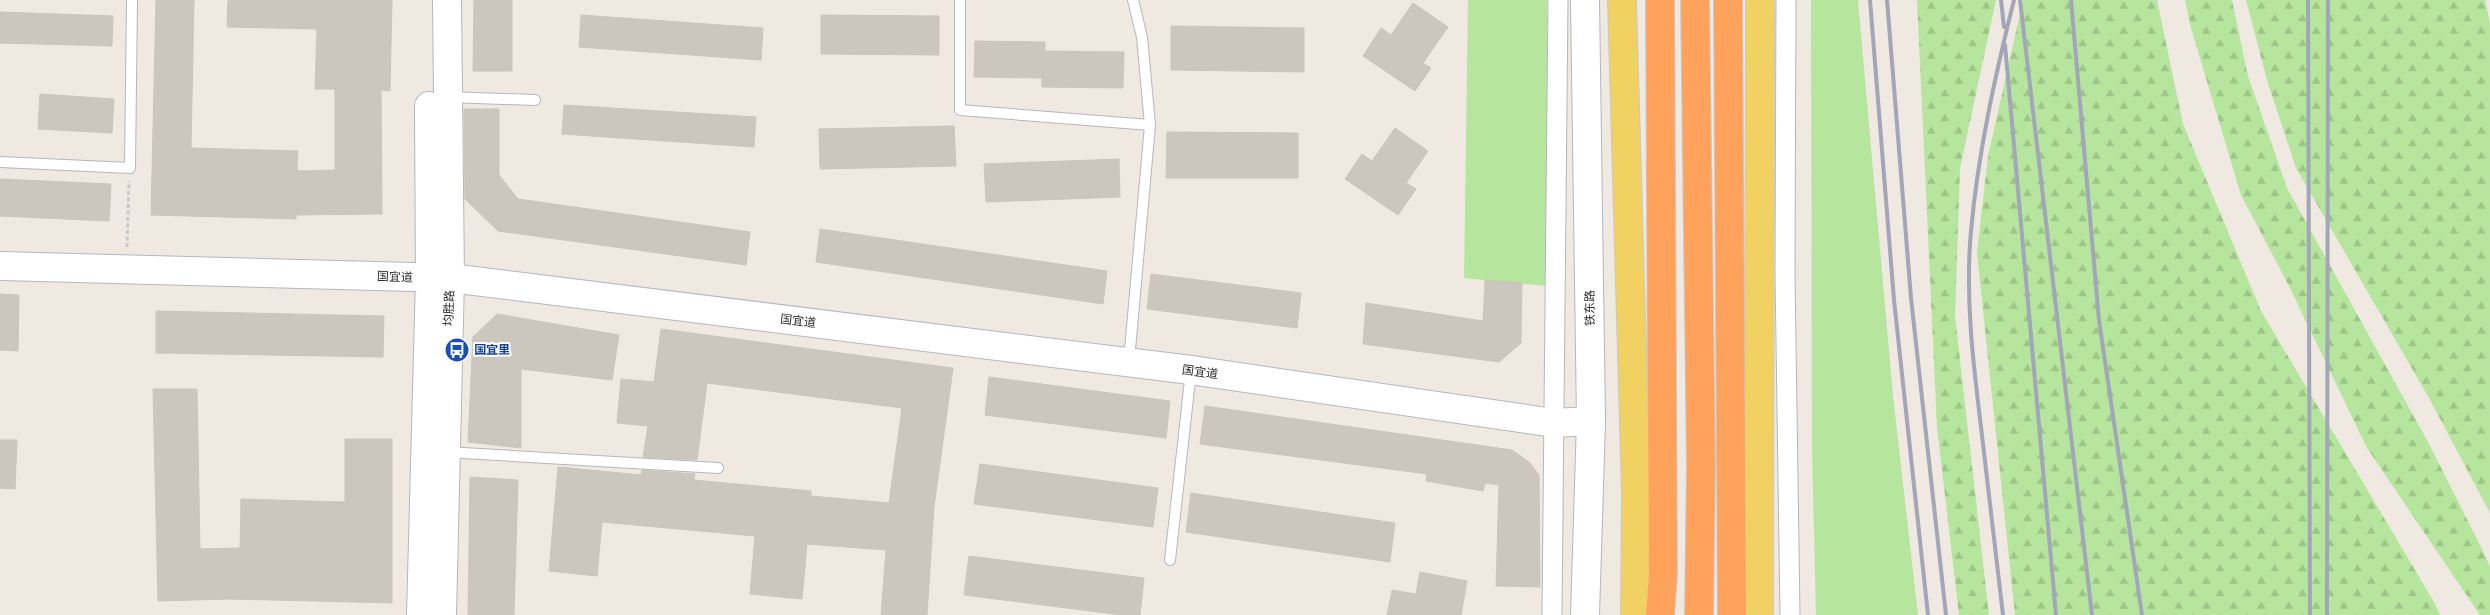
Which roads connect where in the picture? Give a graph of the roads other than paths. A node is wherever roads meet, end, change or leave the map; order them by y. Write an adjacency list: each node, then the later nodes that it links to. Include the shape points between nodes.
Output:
1 (132, 0): 17 (lane, via 130,168)
2 (429, 0): 19 (street, 均胜路)
3 (447, 0): 14 (street, 均胜路)
4 (960, 0): 16 (lane, via 960,110)
5 (1133, 0): 16 (lane, via 1142,37)
6 (1558, 0): 23 (street)
7 (1585, 0): 22 (street, 铁东路)
8 (1622, 0): 31 (main road, via 1636,494)
9 (1660, 0): 32 (highway, via 1663,526)
10 (1695, 0): 33 (highway, via 1701,466)
11 (1728, 0): 34 (highway)
12 (1760, 0): 35 (main road)
13 (1786, 0): 36 (street, via 1785,274)
14 (448, 97): 15 (lane); 19 (street, 均胜路)
15 (536, 100)
16 (1150, 125): 20 (lane)
17 (0, 162)
18 (0, 266): 19 (street, 国宜道)
19 (440, 278): 20 (street, 国宜道); 24 (street, 均胜路); 27 (street, 均胜路)
20 (1129, 362): 21 (street, 国宜道)
21 (1191, 370): 23 (street, 国宜道); 26 (lane)
22 (1591, 421): 23 (street, 国宜道); 30 (street, 铁东路)
23 (1554, 423): 29 (street)
24 (445, 452): 25 (lane); 28 (street, 均胜路)
25 (718, 468)
26 (1170, 560)
27 (421, 615)
28 (442, 615)
29 (1552, 615)
30 (1585, 615)
31 (1635, 615)
32 (1660, 615)
33 (1698, 615)
34 (1732, 615)
35 (1759, 615)
36 (1790, 615)

